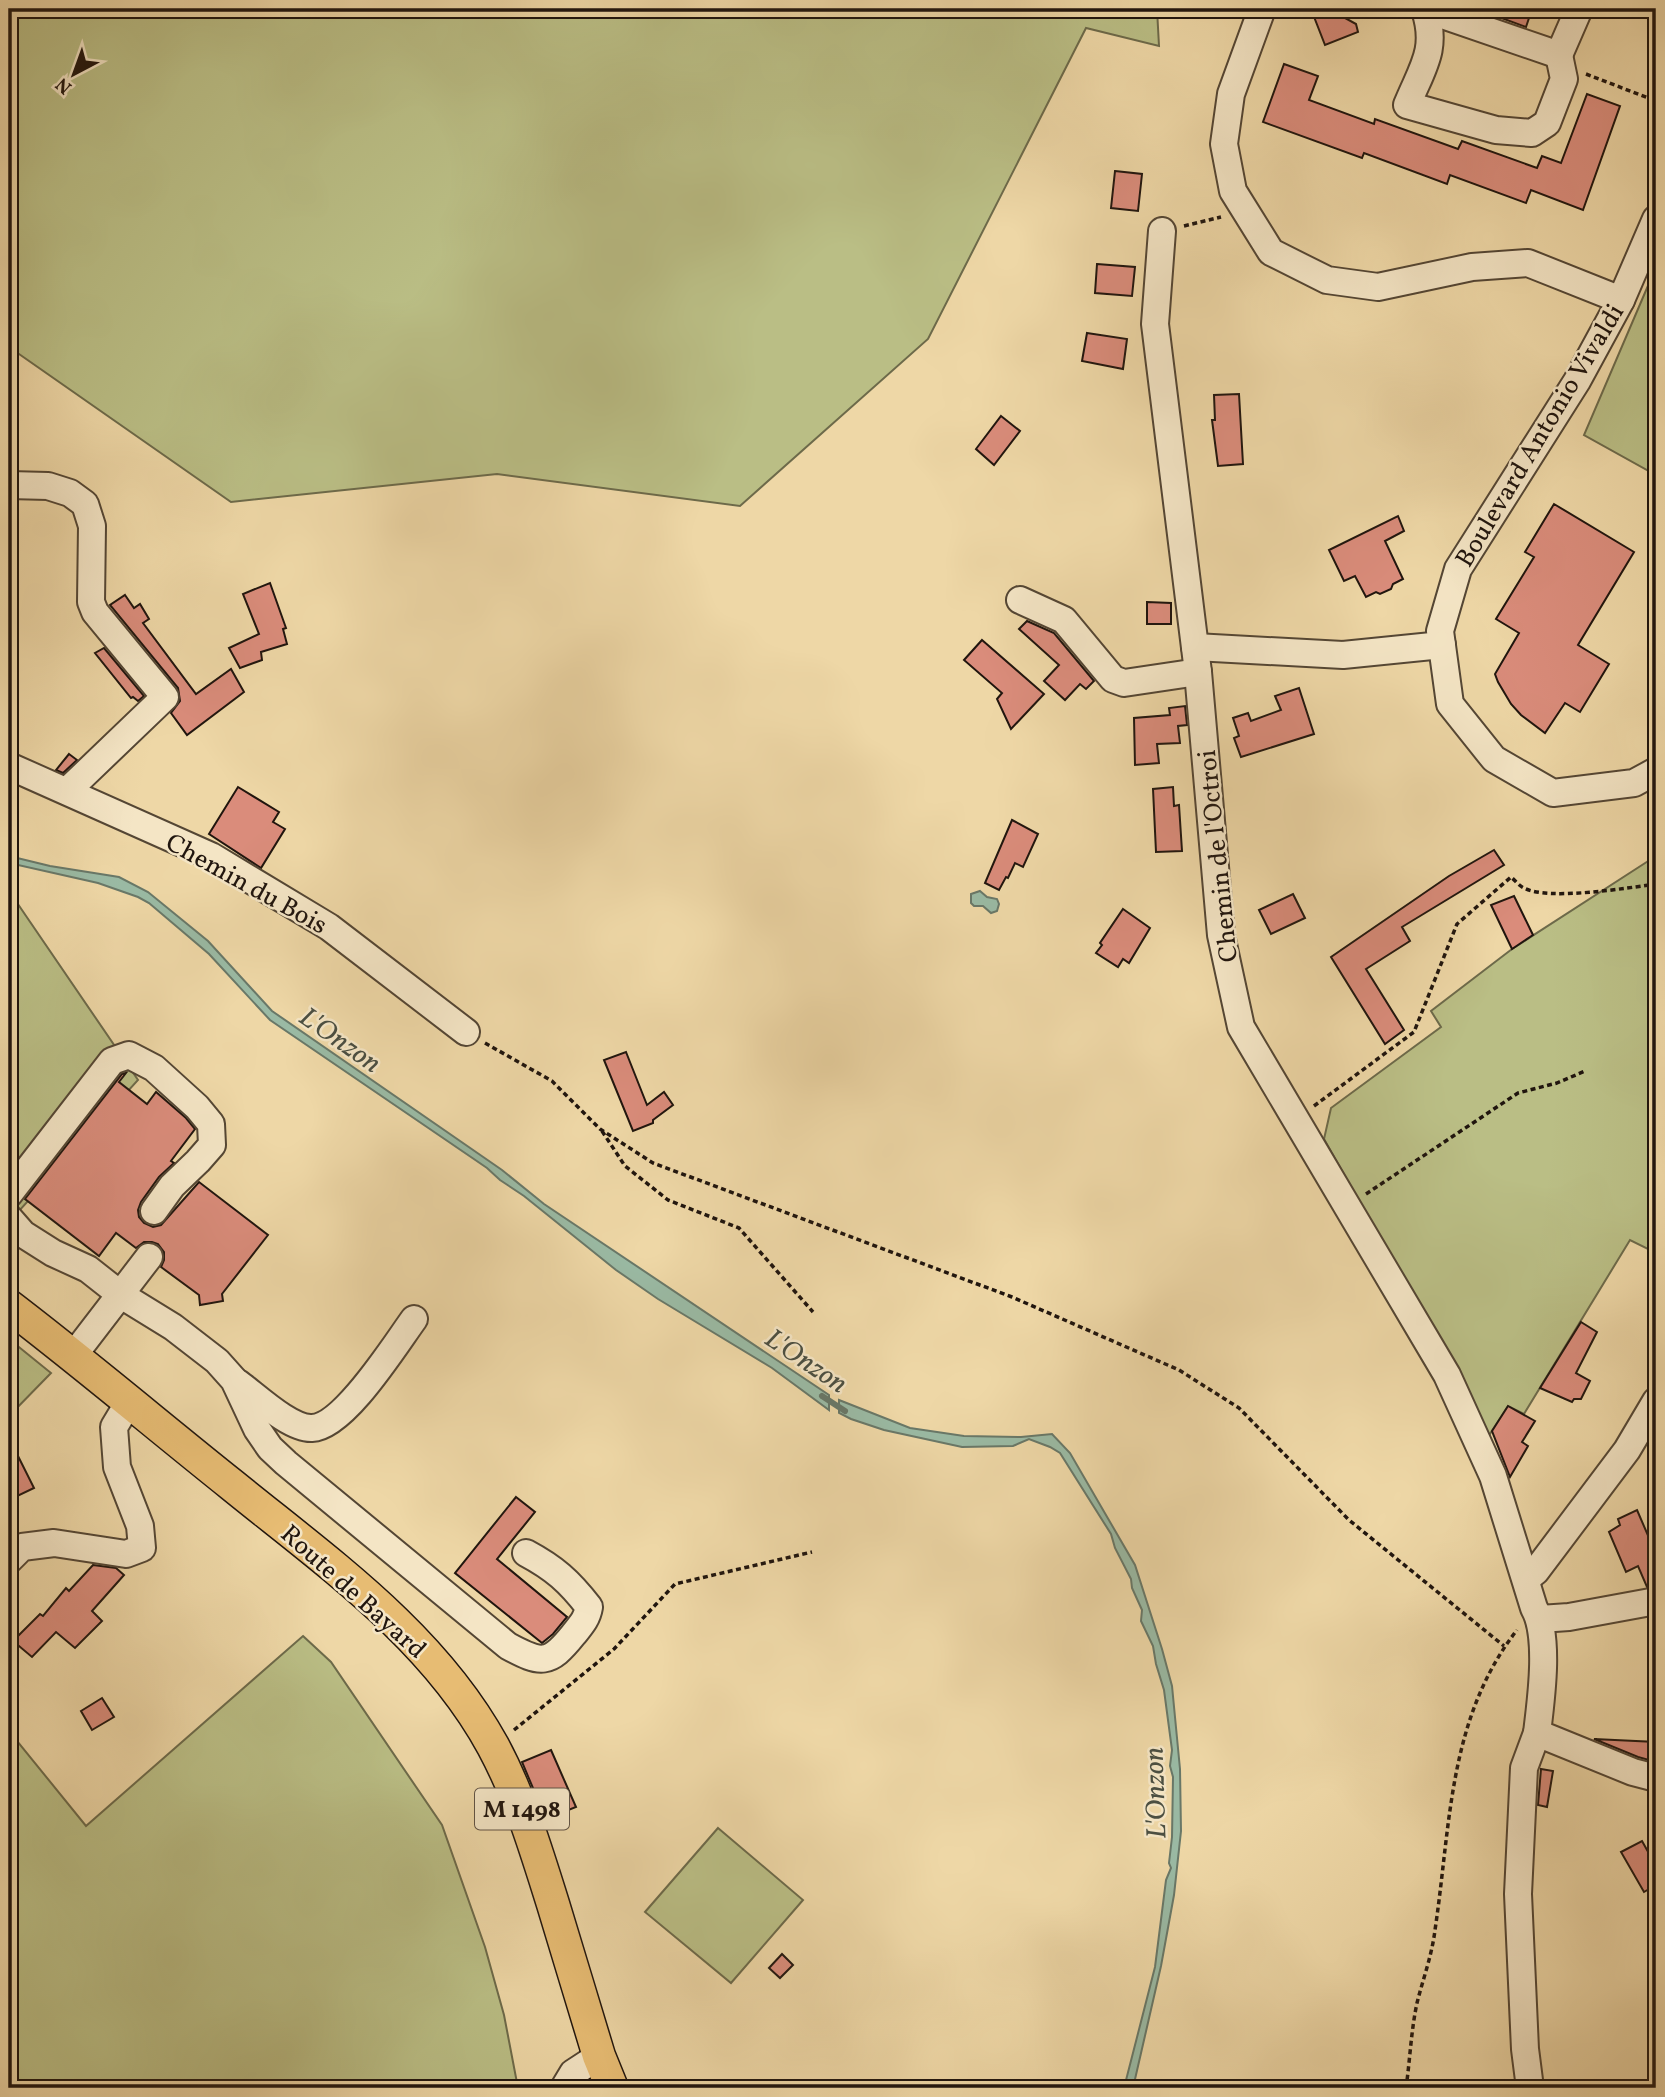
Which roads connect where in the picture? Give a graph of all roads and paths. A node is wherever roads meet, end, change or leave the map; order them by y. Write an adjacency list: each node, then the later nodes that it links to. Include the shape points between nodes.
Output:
1 (1262, 9): 9 (street, via 1231,94 1224,144 1233,191 1272,252 1327,280 1378,287 1472,267 1528,263)
2 (1425, 9): 4 (street); 4 (street, via 1431,48 1407,106 1496,130 1532,133 1548,123 1564,79)
3 (1580, 9): 4 (street)
4 (1560, 60): 5 (path)
5 (1656, 101)
6 (1217, 218): 8 (path)
7 (1656, 219): 9 (street, Boulevard Antonio Vivaldi)
8 (1172, 229): 13 (street, Chemin de l'Octroi, via 1155,324)
9 (1620, 300): 12 (street, Boulevard Antonio Vivaldi, via 1577,381 1458,569 1440,631)
10 (9, 485): 16 (street, via 48,486 70,492 85,504 92,526 91,602 95,612 165,697)
11 (1020, 600): 13 (street, via 1064,620 1113,679 1124,683)
12 (1442, 646): 13 (street); 15 (street, Boulevard Antonio Vivaldi, via 1450,704 1494,759 1553,793 1634,783)
13 (1197, 659): 20 (street, Chemin de l'Octroi, via 1221,935 1241,1027)
14 (9, 766): 16 (street, Chemin du Bois)
15 (1656, 771)
16 (67, 791): 18 (street, Chemin du Bois, via 211,856 329,927)
17 (1656, 884): 20 (path, via 1546,893 1524,888 1511,877 1457,924 1414,1032)
18 (466, 1032): 21 (path, via 552,1081)
19 (1585, 1071): 23 (path, via 1518,1093)
20 (1296, 1120): 23 (street, Chemin de l'Octroi)
21 (600, 1129): 29 (path, via 625,1166 668,1200 739,1228); 41 (path, via 653,1163 1012,1297 1179,1370 1239,1408 1349,1520)
22 (9, 1194): 24 (street, via 111,1060 130,1055 153,1068 211,1124 212,1145)
23 (1347, 1207): 38 (street, Chemin de l'Octroi, via 1447,1375 1493,1476)
24 (154, 1211)
25 (9, 1218): 27 (street, via 23,1234 88,1269)
26 (149, 1257): 27 (street)
27 (121, 1295): 31 (street); 32 (street, via 217,1361)
28 (9, 1306): 31 (main road, Route de Bayard / M 1498)
29 (813, 1312)
30 (414, 1319): 32 (street, via 353,1401 333,1419 312,1429 292,1423)
31 (73, 1356): 34 (main road, Route de Bayard / M 1498)
32 (234, 1380): 36 (street, via 257,1429 286,1463 508,1646 542,1659 565,1646 587,1618 589,1607 551,1566)
33 (1656, 1401): 38 (street, via 1627,1450)
34 (128, 1402): 37 (street, via 114,1427 117,1467 140,1526 142,1548 126,1554 54,1544 22,1547); 43 (main road, Route de Bayard / M 1498, via 400,1624 470,1708)
35 (812, 1552): 43 (path, via 675,1584 614,1649)
36 (526, 1553)
37 (9, 1560)
38 (1526, 1579): 40 (street, Chemin de l'Octroi)
39 (1656, 1601): 40 (street, via 1569,1617)
40 (1537, 1614): 41 (path); 42 (street, Chemin de l'Octroi, via 1542,1684)
41 (1504, 1646): 48 (path, via 1466,1726 1455,1776 1435,1934 1416,2006)
42 (1537, 1733): 44 (street); 49 (street, Chemin de l'Octroi, via 1524,1768 1518,1894)
43 (493, 1746): 45 (main road, Route de Bayard / M 1498, via 527,1820)
44 (1656, 1778)
45 (599, 2056): 46 (street, via 573,2073); 47 (main road, Route de Bayard / M 1498)
46 (564, 2088)
47 (612, 2088)
48 (1406, 2088)
49 (1530, 2088)

